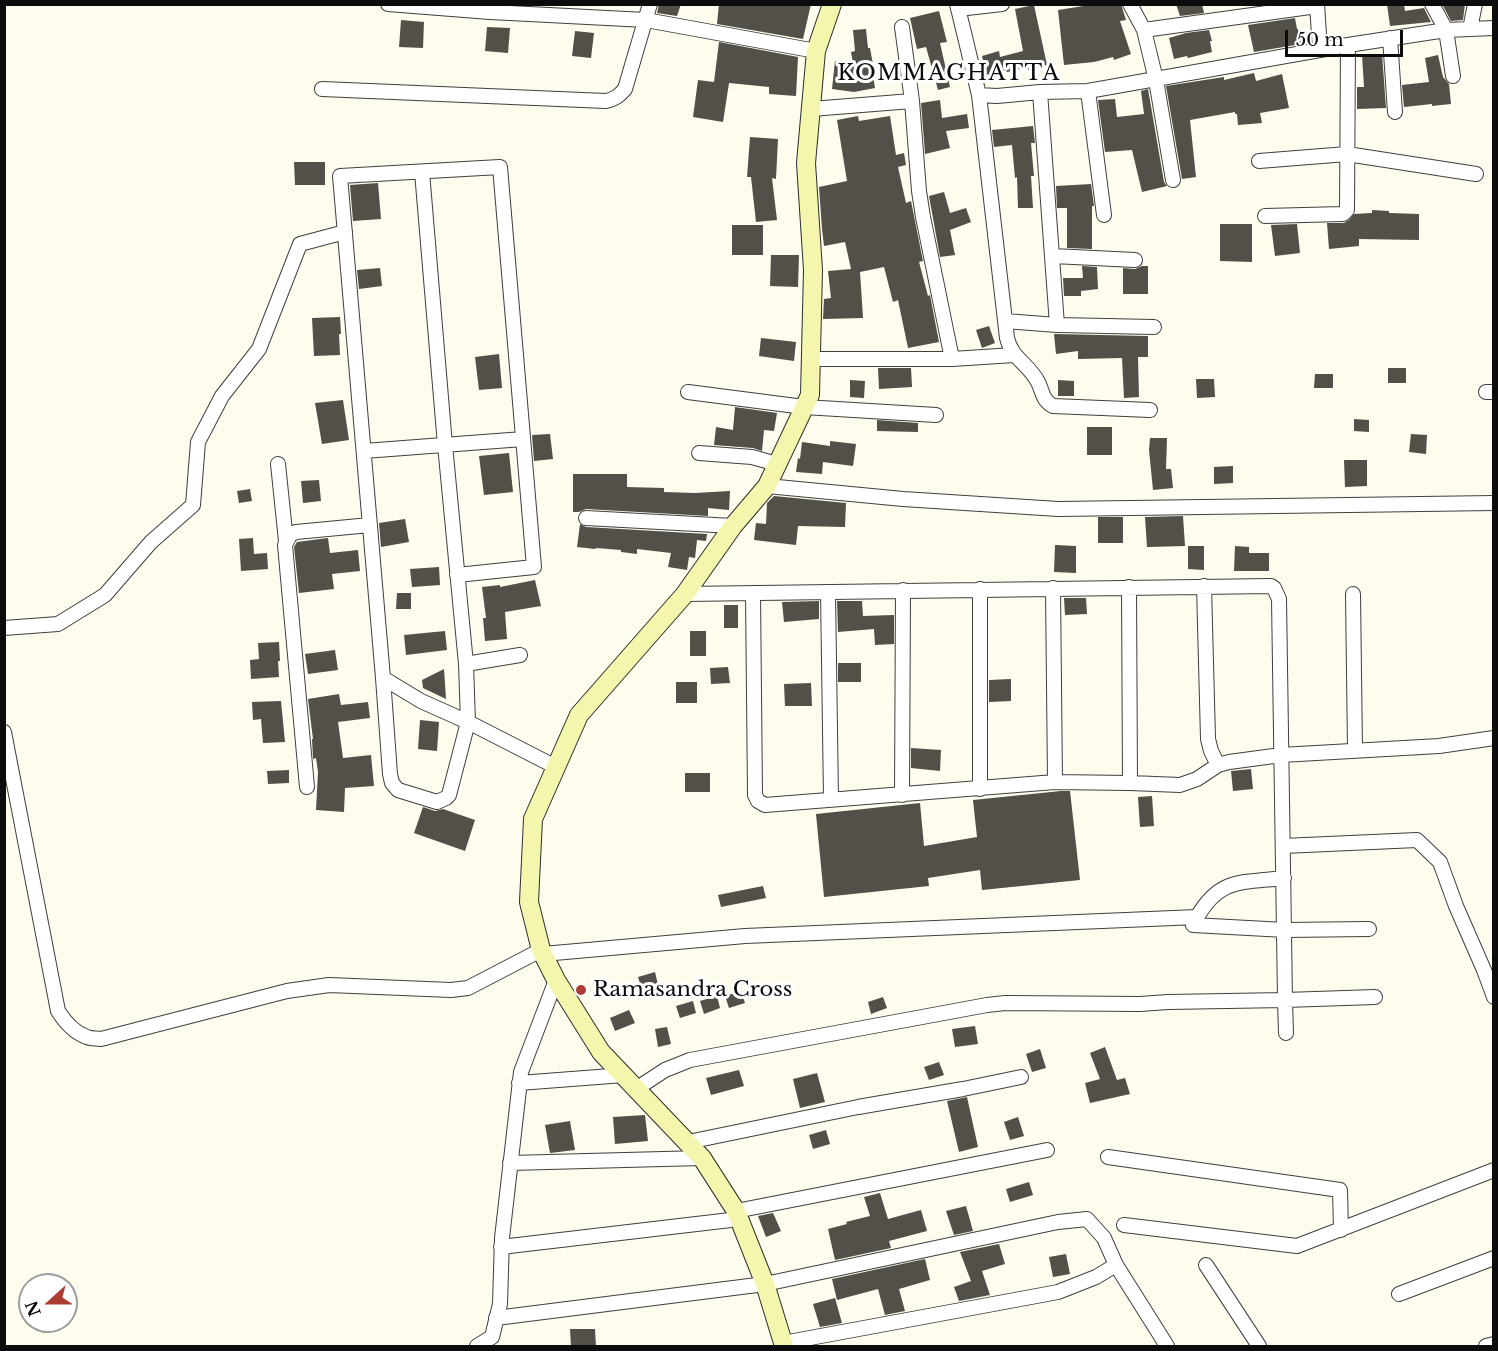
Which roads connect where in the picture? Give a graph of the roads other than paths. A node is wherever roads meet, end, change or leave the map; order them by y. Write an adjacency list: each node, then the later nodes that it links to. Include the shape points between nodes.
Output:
1 (388, 4): 10 (street)
2 (650, 4): 11 (street)
3 (832, 4): 20 (main road)
4 (1002, 4): 9 (street)
5 (1130, 4): 15 (street)
6 (1432, 4): 16 (street)
7 (1474, 4): 14 (street)
8 (1317, 5): 15 (street); 19 (street)
9 (958, 7): 26 (street)
10 (490, 8): 11 (street)
11 (645, 20): 20 (street); 23 (street, via 625,88 613,100)
12 (902, 27): 27 (street)
13 (1494, 28): 14 (street)
14 (1470, 29): 16 (street)
15 (1144, 30): 22 (street)
16 (1446, 30): 17 (street); 21 (street)
17 (1390, 38): 18 (street); 29 (street)
18 (1348, 45): 19 (street); 30 (street)
19 (1320, 50): 22 (street)
20 (816, 51): 28 (main road)
21 (1453, 76)
22 (1156, 80): 24 (street); 34 (street)
23 (322, 88)
24 (1088, 91): 25 (street); 35 (street)
25 (1040, 92): 26 (street); 38 (street)
26 (979, 95): 40 (street)
27 (912, 101): 28 (street); 44 (street, via 923,217)
28 (811, 109): 45 (main road, via 806,163 813,270)
29 (1395, 112)
30 (1347, 154): 31 (street); 33 (street); 36 (street, via 1344,213)
31 (1259, 161)
32 (422, 172): 37 (street, via 340,176); 50 (street, via 500,167); 51 (street)
33 (1476, 174)
34 (1173, 180)
35 (1104, 215)
36 (1265, 216)
37 (345, 232): 52 (street); 72 (street, via 300,244 259,349 222,396 198,442 192,505 151,542 105,596 58,624)
38 (1053, 256): 39 (street); 41 (street)
39 (1135, 260)
40 (1005, 321): 41 (street); 43 (street)
41 (1057, 325): 42 (street)
42 (1154, 327)
43 (1014, 355): 44 (street); 48 (street, via 1022,360 1044,399 1053,406)
44 (952, 358): 45 (street)
45 (811, 359): 47 (main road, via 810,395)
46 (688, 392): 47 (street)
47 (804, 407): 49 (street); 55 (main road)
48 (1150, 410)
49 (936, 415)
50 (523, 439): 51 (street); 62 (street, via 534,567)
51 (445, 445): 52 (street); 62 (street)
52 (364, 451): 59 (street)
53 (699, 453): 55 (street, via 752,457)
54 (278, 464): 61 (street)
55 (777, 464): 56 (main road)
56 (767, 486): 57 (street, via 1058,509); 60 (main road)
57 (1494, 503)
58 (586, 518): 60 (street)
59 (370, 525): 61 (street, via 296,532); 75 (street)
60 (733, 526): 70 (main road)
61 (286, 541): 85 (street)
62 (457, 575): 74 (street)
63 (1204, 586): 64 (street); 80 (street, via 1269,585 1277,594); 81 (street, via 1208,739)
64 (1129, 587): 65 (street); 84 (street)
65 (1053, 588): 66 (street); 83 (street)
66 (980, 589): 67 (street); 86 (street)
67 (903, 590): 68 (street); 87 (street)
68 (828, 592): 69 (street); 88 (street)
69 (753, 593): 70 (street); 88 (street, via 755,795 765,805)
70 (685, 594): 82 (main road, via 579,715)
71 (1353, 594): 79 (street)
72 (4, 628)
73 (520, 655): 74 (street)
74 (466, 664): 76 (street)
75 (383, 678): 76 (street); 76 (street, via 390,774 398,790 437,802 446,798)
76 (468, 722): 82 (street)
77 (4, 732): 94 (street, via 58,1011 64,1021 87,1038 101,1039 287,991 329,985 468,988)
78 (1494, 738): 79 (street, via 1439,746)
79 (1355, 750): 80 (street)
80 (1281, 755): 81 (street); 89 (street)
81 (1218, 765): 84 (street, via 1180,785)
82 (556, 767): 94 (main road, via 533,819 529,902)
83 (1055, 782): 84 (street); 86 (street)
84 (1130, 783)
85 (308, 787)
86 (980, 789): 87 (street)
87 (902, 795): 88 (street)
88 (831, 798)
89 (1283, 846): 90 (street); 97 (street, via 1417,840 1440,862)
90 (1284, 878): 91 (street, via 1225,887); 93 (street)
91 (1197, 917): 93 (street, via 1193,925); 94 (street, via 745,936)
92 (1369, 929): 93 (street)
93 (1285, 930): 98 (street)
94 (542, 952): 95 (main road)
95 (556, 980): 101 (main road, via 601,1052); 102 (street)
96 (1375, 997): 98 (street)
97 (1494, 997)
98 (1285, 1000): 99 (street); 101 (street, via 987,1005 690,1060)
99 (1286, 1034)
100 (1021, 1077): 103 (street)
101 (630, 1082): 102 (street); 103 (main road)
102 (519, 1083): 107 (street)
103 (688, 1143): 106 (main road)
104 (1047, 1150): 109 (street)
105 (1108, 1157): 111 (street, via 1340,1190)
106 (702, 1158): 107 (street); 109 (main road)
107 (510, 1164): 112 (street)
108 (1494, 1170): 111 (street)
109 (738, 1215): 112 (street); 116 (main road)
110 (1124, 1225): 111 (street, via 1298,1246)
111 (1341, 1230)
112 (501, 1247): 118 (street, via 500,1304)
113 (1494, 1258): 117 (street)
114 (1116, 1265): 116 (street, via 1104,1238 1087,1219); 120 (street, via 1058,1292); 122 (street)
115 (1206, 1265): 123 (street)
116 (765, 1284): 118 (street); 120 (main road)
117 (1399, 1294)
118 (496, 1318): 121 (street, via 492,1337)
119 (1494, 1344): 124 (street)
120 (784, 1345)
121 (477, 1347)
122 (1167, 1347)
123 (1259, 1347)
124 (1486, 1347)

